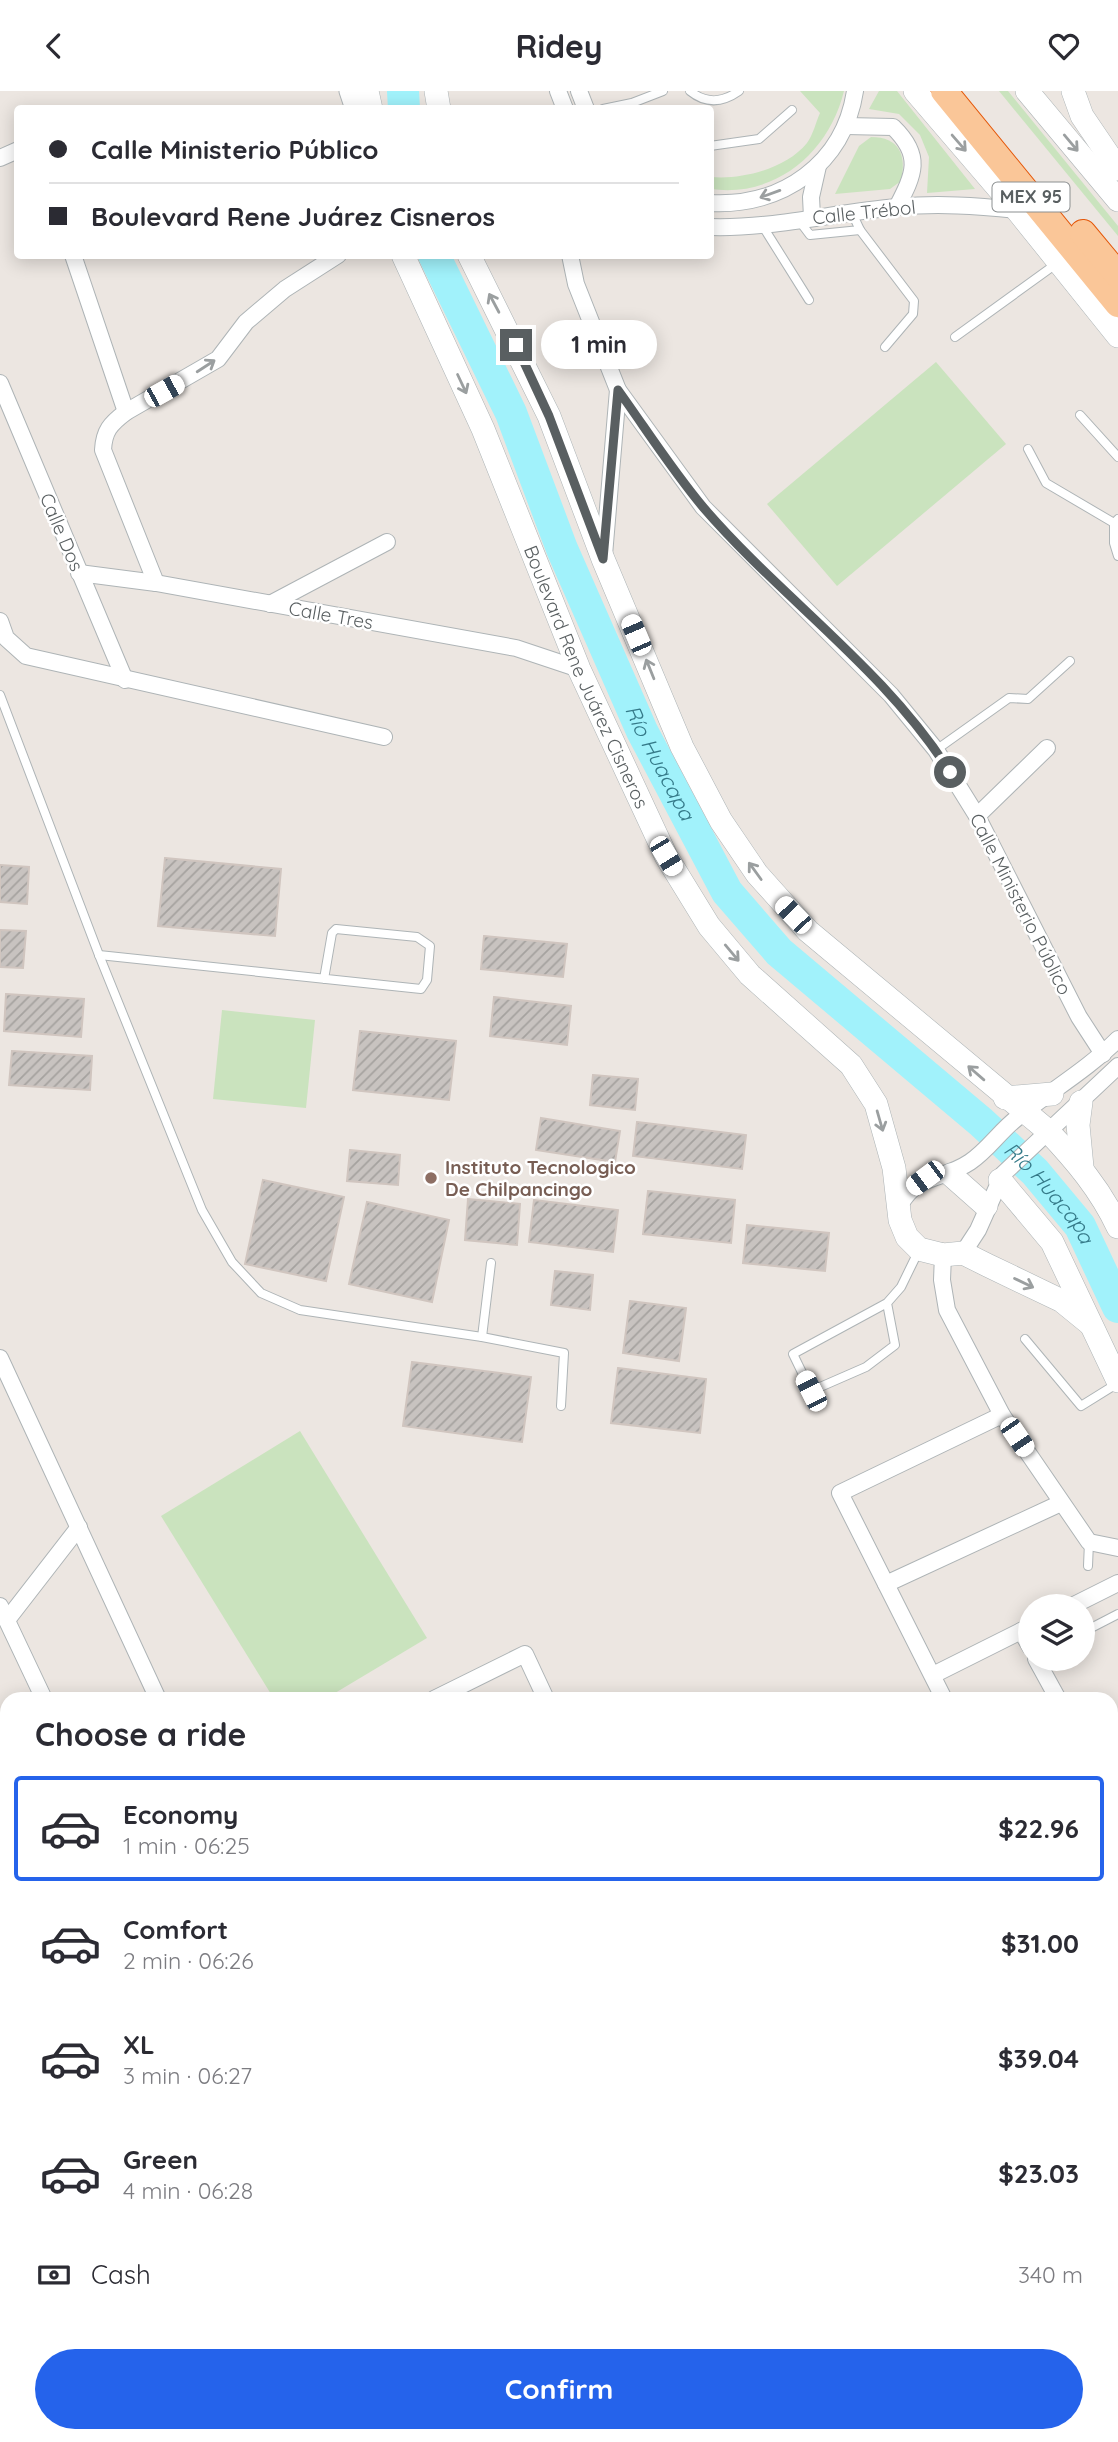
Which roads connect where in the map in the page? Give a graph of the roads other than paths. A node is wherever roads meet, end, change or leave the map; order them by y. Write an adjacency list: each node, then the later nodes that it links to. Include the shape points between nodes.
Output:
1 (663, 91): 10 (lane)
2 (690, 91): 3 (lane, via 701,100 718,101)
3 (738, 91)
4 (855, 91): 12 (street, Calle Trébol)
5 (915, 91): 19 (main road, one-way to 19)
6 (944, 91): 33 (highway, MEX 95)
7 (964, 91): 31 (highway, MEX 95)
8 (1027, 91): 16 (main road, one-way to 16)
9 (1073, 91): 14 (main road, via 1082,116)
10 (637, 105)
11 (792, 110): 13 (lane, via 759,139)
12 (846, 126): 15 (street, Calle Trébol); 18 (street, via 893,127 906,140 914,158 911,179)
13 (714, 145)
14 (1115, 157)
15 (818, 166): 17 (street, Calle Trébol, one-way to 17, via 799,183 763,198); 21 (street)
16 (1118, 200)
17 (714, 203)
18 (897, 207): 19 (street, Calle Trébol, via 957,204); 20 (street, Calle Trébol)
19 (1017, 210): 30 (main road)
20 (852, 213): 21 (street, Calle Trébol); 24 (lane)
21 (805, 218): 22 (street, Calle Trébol); 24 (lane, via 810,235)
22 (762, 225): 23 (street, Calle Trébol); 32 (lane)
23 (714, 226)
24 (860, 230): 36 (lane, via 914,301 913,314)
25 (74, 259): 39 (street)
26 (332, 259): 39 (street, one-way to 26, via 218,359 246,322 285,289)
27 (405, 259): 52 (main road, Boulevard Rene Juárez Cisneros, one-way to 52, via 483,429)
28 (471, 259): 46 (main road, one-way to 28, via 549,416)
29 (571, 259): 38 (street, Calle Ministerio Público, via 580,295)
30 (1058, 263): 34 (main road); 35 (lane)
31 (1118, 275)
32 (809, 300)
33 (1118, 304)
34 (1118, 336)
35 (955, 337)
36 (885, 347)
37 (0, 383): 47 (street, Calle Dos)
38 (618, 390): 46 (street); 57 (street, Calle Ministerio Público, via 703,507 891,695)
39 (126, 412): 48 (street, via 104,434 103,450)
40 (1080, 415): 42 (lane)
41 (1028, 449): 43 (lane, via 1046,483)
42 (1118, 457)
43 (1116, 521): 45 (lane)
44 (387, 542): 49 (street)
45 (1118, 555)
46 (603, 559): 66 (main road, one-way to 46, via 808,931 757,874 721,821 682,747)
47 (79, 573): 48 (street, Calle Tres); 53 (street, Calle Dos)
48 (156, 583): 49 (street, Calle Tres)
49 (270, 604): 52 (street, Calle Tres, via 516,648)
50 (0, 621): 53 (street, via 6,638 26,656)
51 (1070, 661): 57 (lane, via 1028,699 1009,698)
52 (579, 669): 71 (main road, Boulevard Rene Juárez Cisneros, one-way to 71, via 666,856 709,926 750,975 851,1065 876,1104)
53 (125, 680): 55 (street)
54 (0, 695): 59 (lane)
55 (384, 737)
56 (1047, 748): 58 (street)
57 (936, 750): 58 (street, Calle Ministerio Público)
58 (978, 816): 62 (street, Calle Ministerio Público, via 1079,1017)
59 (99, 955): 60 (lane); 79 (lane, via 202,1210 232,1262 261,1293 300,1310)
60 (324, 979): 60 (lane, via 421,989 427,980 430,946 417,937 336,929)
61 (1118, 1039): 62 (street)
62 (1103, 1054): 64 (street)
63 (1118, 1066): 65 (street)
64 (1052, 1094): 66 (main road)
65 (1081, 1102): 67 (street); 68 (main road)
66 (1015, 1110): 67 (main road); 69 (street, via 981,1153)
67 (1043, 1136): 68 (main road); 70 (street)
68 (1082, 1167): 73 (main road)
69 (951, 1175): 71 (street, via 925,1178 908,1191); 72 (main road)
70 (1002, 1177): 72 (street); 78 (main road, via 1052,1242)
71 (900, 1205): 74 (main road, Boulevard Rene Juárez Cisneros, via 907,1237)
72 (986, 1206): 75 (street, via 978,1230)
73 (1118, 1227)
74 (919, 1248): 75 (main road); 77 (lane, via 901,1287)
75 (953, 1254): 78 (main road, one-way to 78, via 1062,1301); 84 (street, via 942,1280 947,1310)
76 (491, 1263): 79 (lane)
77 (887, 1303): 77 (lane, via 793,1354 811,1391 866,1367 895,1345)
78 (1089, 1323): 82 (main road)
79 (482, 1337): 83 (lane, via 564,1353)
80 (1025, 1339): 82 (lane, via 1081,1406)
81 (0, 1358): 86 (street)
82 (1118, 1382)
83 (561, 1406)
84 (1002, 1415): 85 (street); 91 (street, via 840,1493)
85 (1061, 1503): 87 (street); 91 (street)
86 (79, 1527): 94 (street); 100 (street)
87 (1089, 1542): 88 (street); 89 (lane)
88 (1118, 1548)
89 (1088, 1566)
90 (1118, 1583): 92 (street)
91 (886, 1584): 98 (street)
92 (1095, 1597)
93 (1118, 1614): 95 (lane)
94 (5, 1625): 99 (street)
95 (1095, 1626)
96 (1018, 1632): 98 (street)
97 (1043, 1671): 104 (street)
98 (933, 1675): 103 (street)
99 (40, 1692)
100 (155, 1692)
101 (448, 1692): 102 (street, via 525,1654)
102 (543, 1692)
103 (941, 1692)
104 (1054, 1692)

